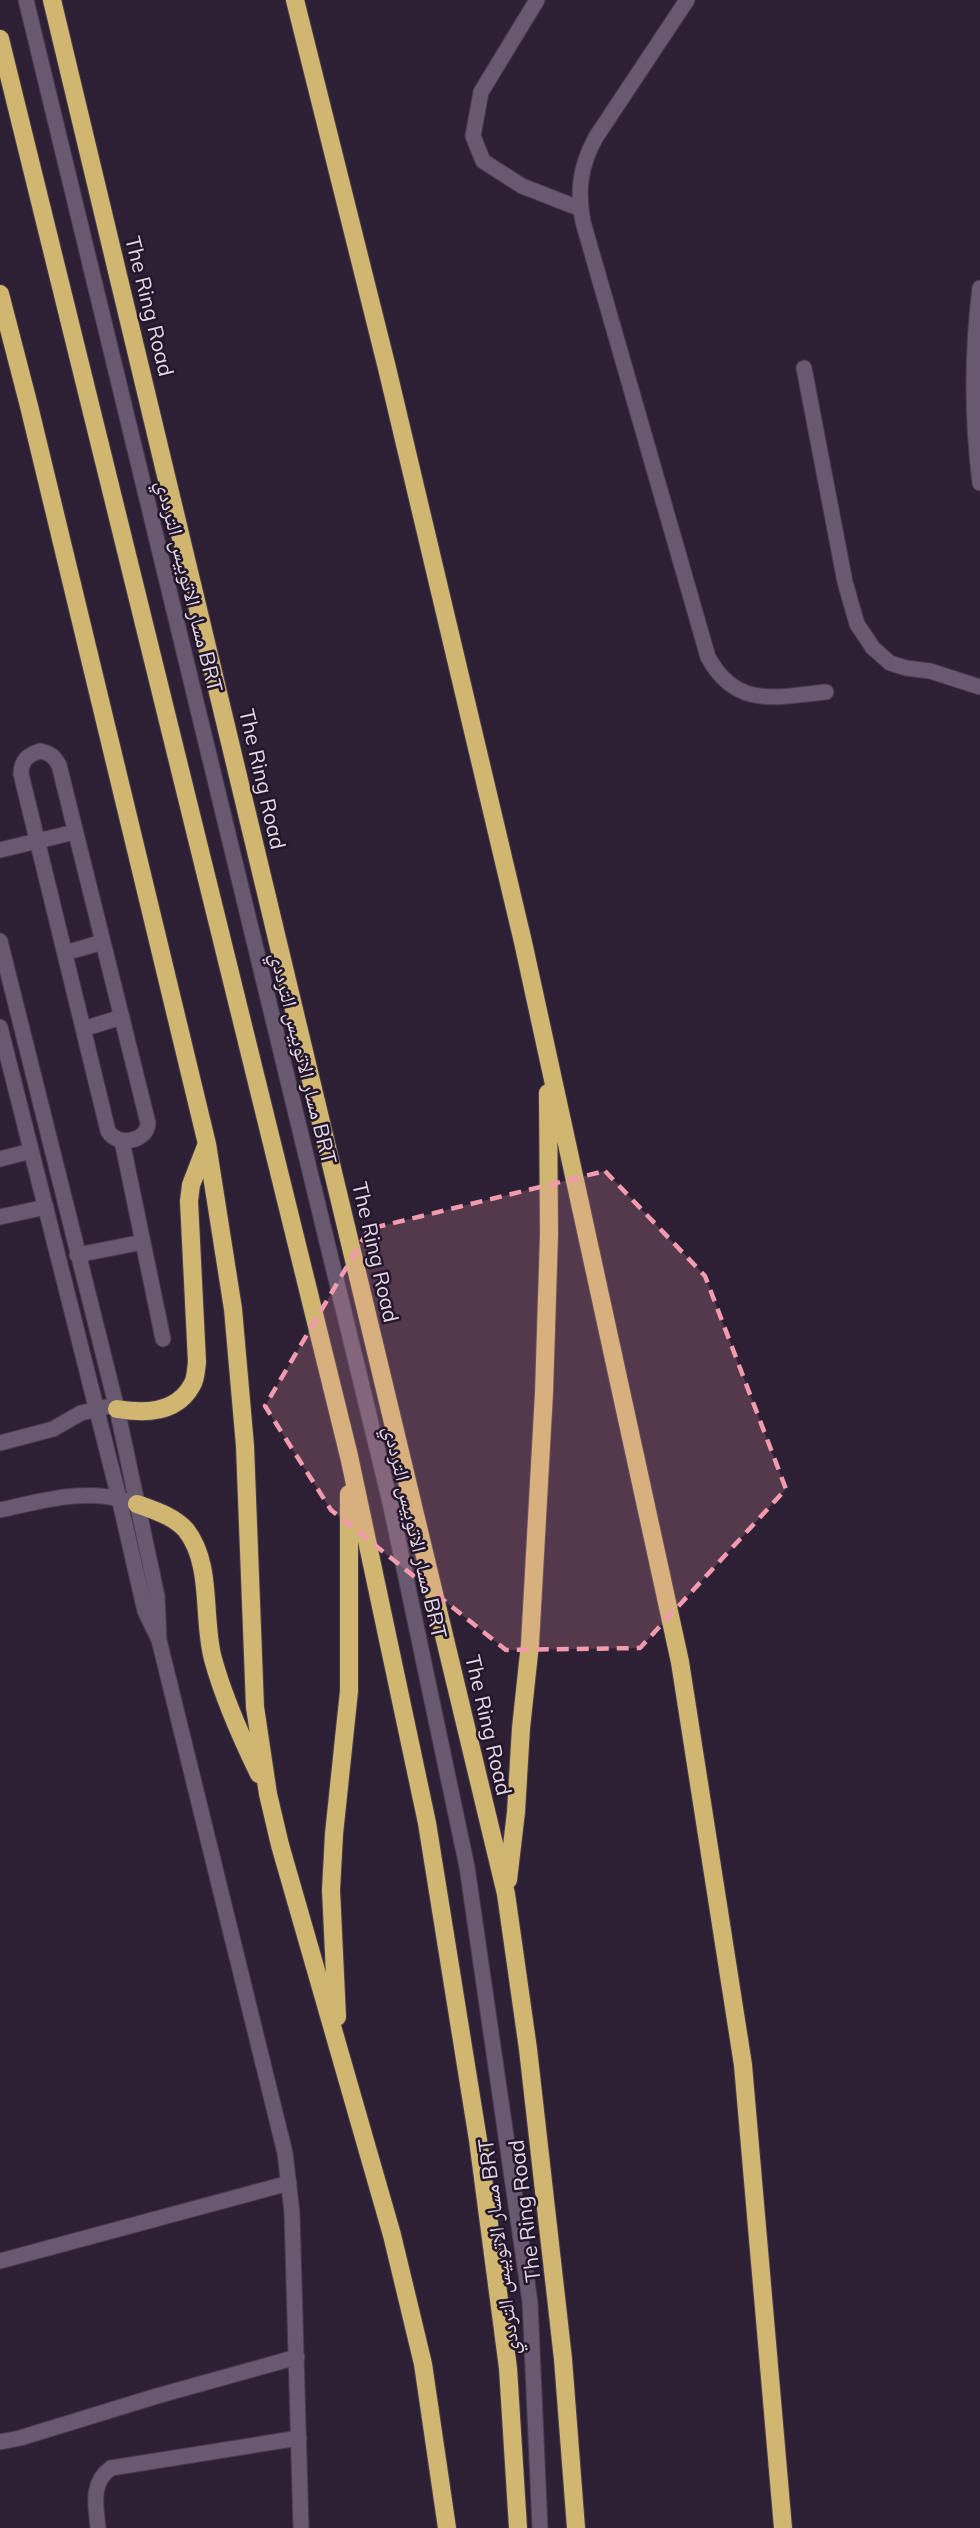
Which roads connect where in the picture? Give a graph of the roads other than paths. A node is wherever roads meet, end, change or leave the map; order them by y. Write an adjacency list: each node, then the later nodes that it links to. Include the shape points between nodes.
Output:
1 (26, 0): 53 (street, مسار الاتوبيس الترددي BRT, via 390,1502 467,1867 530,2302)
2 (52, 0): 42 (highway, The Ring Road)
3 (296, 0): 23 (highway)
4 (537, 0): 7 (street, via 481,92 473,136 483,161 522,186)
5 (687, 0): 7 (street, via 590,148 579,184)
6 (0, 39): 36 (highway, The Ring Road)
7 (581, 209): 13 (street, via 708,657 722,678 743,693 771,697)
8 (980, 288): 11 (street, via 975,368)
9 (0, 294): 25 (highway)
10 (804, 368): 12 (street, via 845,582 857,624 873,648 890,663)
11 (980, 483)
12 (980, 687)
13 (826, 692)
14 (75, 832): 15 (street); 15 (street, via 59,765 49,752 40,751 30,754 21,766); 17 (street)
15 (37, 841): 16 (street); 19 (street)
16 (0, 850)
17 (103, 942): 19 (street); 20 (street)
18 (0, 943): 31 (street)
19 (65, 953): 22 (street)
20 (122, 1017): 22 (street); 24 (street, via 148,1123 145,1133)
21 (0, 1027): 26 (street)
22 (83, 1029): 24 (street, via 108,1131)
23 (548, 1055): 42 (highway, via 549,1235 544,1393 530,1644); 55 (highway, via 680,1662 743,2066)
24 (122, 1141): 30 (street)
25 (207, 1144): 34 (highway, via 189,1201 197,1362 193,1384 169,1408 143,1413); 41 (highway, via 233,1309 245,1446 255,1707)
26 (31, 1151): 27 (street); 28 (street)
27 (0, 1160)
28 (46, 1207): 29 (street); 33 (street)
29 (0, 1217)
30 (143, 1242): 31 (street); 32 (street)
31 (77, 1255): 34 (street)
32 (163, 1339)
33 (96, 1408): 34 (street); 35 (street, via 53,1429); 37 (street)
34 (117, 1409): 38 (street)
35 (0, 1443)
36 (349, 1456): 43 (highway, via 349,1691 330,1890); 52 (highway, The Ring Road, via 427,1824 476,2129 508,2368)
37 (119, 1498): 38 (street); 39 (street, via 68,1495); 40 (street, via 145,1611)
38 (137, 1504): 40 (street, via 157,1596); 41 (highway, via 170,1517 193,1541 202,1570 215,1667 236,1726)
39 (0, 1510)
40 (159, 1640): 44 (street, via 279,2127)
41 (268, 1794): 43 (highway)
42 (506, 1894): 54 (highway, The Ring Road, via 562,2348)
43 (339, 2054): 51 (highway, via 392,2235 423,2364)
44 (289, 2183): 45 (street); 46 (street)
45 (0, 2261)
46 (297, 2357): 47 (street); 48 (street)
47 (299, 2438): 49 (street, via 111,2468 97,2486); 50 (street)
48 (0, 2442)
49 (98, 2528)
50 (301, 2528)
51 (447, 2528)
52 (518, 2528)
53 (540, 2528)
54 (576, 2528)
55 (783, 2528)

